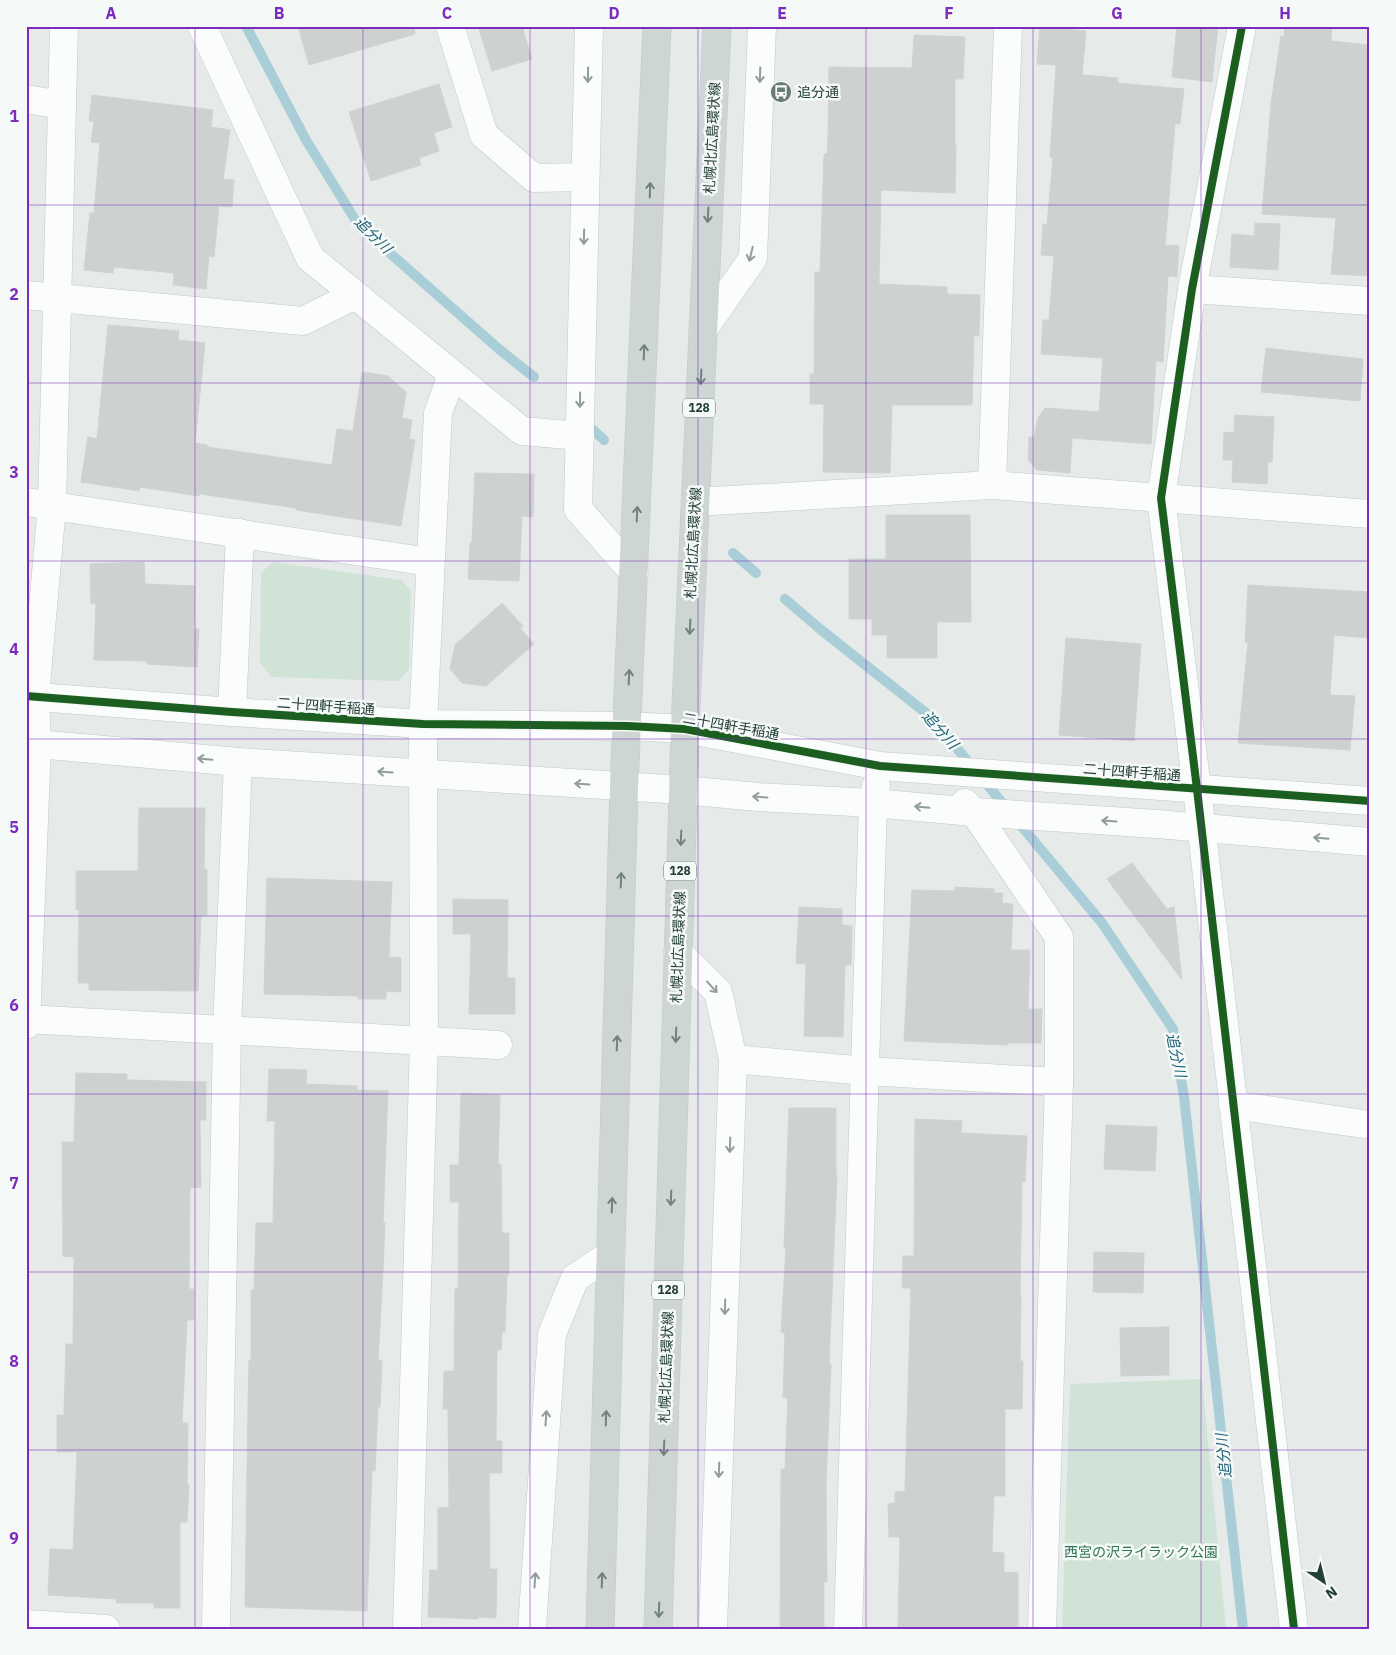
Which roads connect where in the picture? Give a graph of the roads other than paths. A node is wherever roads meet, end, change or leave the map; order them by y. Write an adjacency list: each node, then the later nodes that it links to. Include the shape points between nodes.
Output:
1 (64, 26): 11 (street)
2 (202, 26): 15 (street, via 310,258)
3 (450, 26): 12 (street, via 484,136 534,178)
4 (589, 26): 12 (street, one-way to 12)
5 (657, 26): 28 (main road, one-way to 5)
6 (717, 26): 18 (main road, 札幌北広島環状線 / 128, one-way to 18)
7 (762, 26): 18 (street, one-way to 18, via 753,258)
8 (1008, 26): 21 (street)
9 (1242, 26): 13 (street)
10 (26, 99): 11 (street)
11 (62, 105): 16 (street)
12 (585, 178): 20 (street, one-way to 20)
13 (1192, 289): 17 (street); 22 (street)
14 (26, 295): 16 (street)
15 (355, 295): 16 (street, via 303,321); 19 (street)
16 (57, 298): 24 (street)
17 (1370, 301)
18 (703, 330): 23 (main road, 札幌北広島環状線 / 128, one-way to 23)
19 (452, 375): 20 (street, via 522,431); 27 (street, via 438,413)
20 (580, 436): 28 (street, via 578,510)
21 (992, 485): 22 (street); 23 (street)
22 (1161, 498): 25 (street); 40 (street)
23 (695, 502): 33 (main road, 札幌北広島環状線 / 128, one-way to 33)
24 (39, 504): 26 (street); 29 (street)
25 (1370, 514)
26 (240, 533): 27 (street); 30 (street)
27 (430, 562): 31 (street)
28 (634, 573): 32 (main road, one-way to 28)
29 (31, 696): 30 (street, 二十四軒手稲通); 34 (street)
30 (232, 712): 31 (street, 二十四軒手稲通)
31 (423, 724): 32 (street, 二十四軒手稲通); 38 (street)
32 (628, 726): 33 (street, 二十四軒手稲通); 39 (main road)
33 (685, 730): 36 (street, 二十四軒手稲通); 41 (main road, 札幌北広島環状線 / 128)
34 (31, 743): 35 (street, one-way to 34); 48 (street)
35 (238, 762): 38 (street, one-way to 35); 50 (street)
36 (880, 766): 37 (street, 二十四軒手稲通); 43 (street)
37 (940, 770): 40 (street, 二十四軒手稲通); 44 (street)
38 (423, 774): 39 (street, one-way to 38); 51 (street)
39 (624, 787): 41 (street); 58 (main road, one-way to 39)
40 (1197, 789): 42 (street, 二十四軒手稲通); 45 (street)
41 (683, 790): 43 (street, one-way to 41); 47 (main road, 札幌北広島環状線 / 128, one-way to 47)
42 (1370, 801)
43 (873, 803): 44 (street, one-way to 43); 54 (street)
44 (981, 812): 45 (street, one-way to 44); 55 (street, via 1059,937)
45 (1202, 828): 46 (street, one-way to 45); 56 (street)
46 (1370, 842)
47 (678, 952): 53 (street, one-way to 53, via 718,992); 65 (main road, 札幌北広島環状線 / 128, one-way to 65)
48 (26, 1019): 49 (street); 50 (street)
49 (26, 1025)
50 (227, 1030): 51 (street); 61 (street)
51 (424, 1041): 52 (street); 62 (street)
52 (498, 1045)
53 (734, 1059): 54 (street); 66 (street, one-way to 66)
54 (865, 1071): 55 (street); 67 (street)
55 (1059, 1082): 68 (street)
56 (1233, 1105): 57 (street); 69 (street)
57 (1370, 1125)
58 (611, 1254): 63 (street, one-way to 58, via 552,1334 575,1278); 64 (main road, one-way to 58)
59 (26, 1624): 60 (street)
60 (106, 1629)
61 (216, 1629)
62 (407, 1629)
63 (532, 1629)
64 (600, 1629)
65 (658, 1629)
66 (713, 1629)
67 (848, 1629)
68 (1042, 1629)
69 (1294, 1629)

